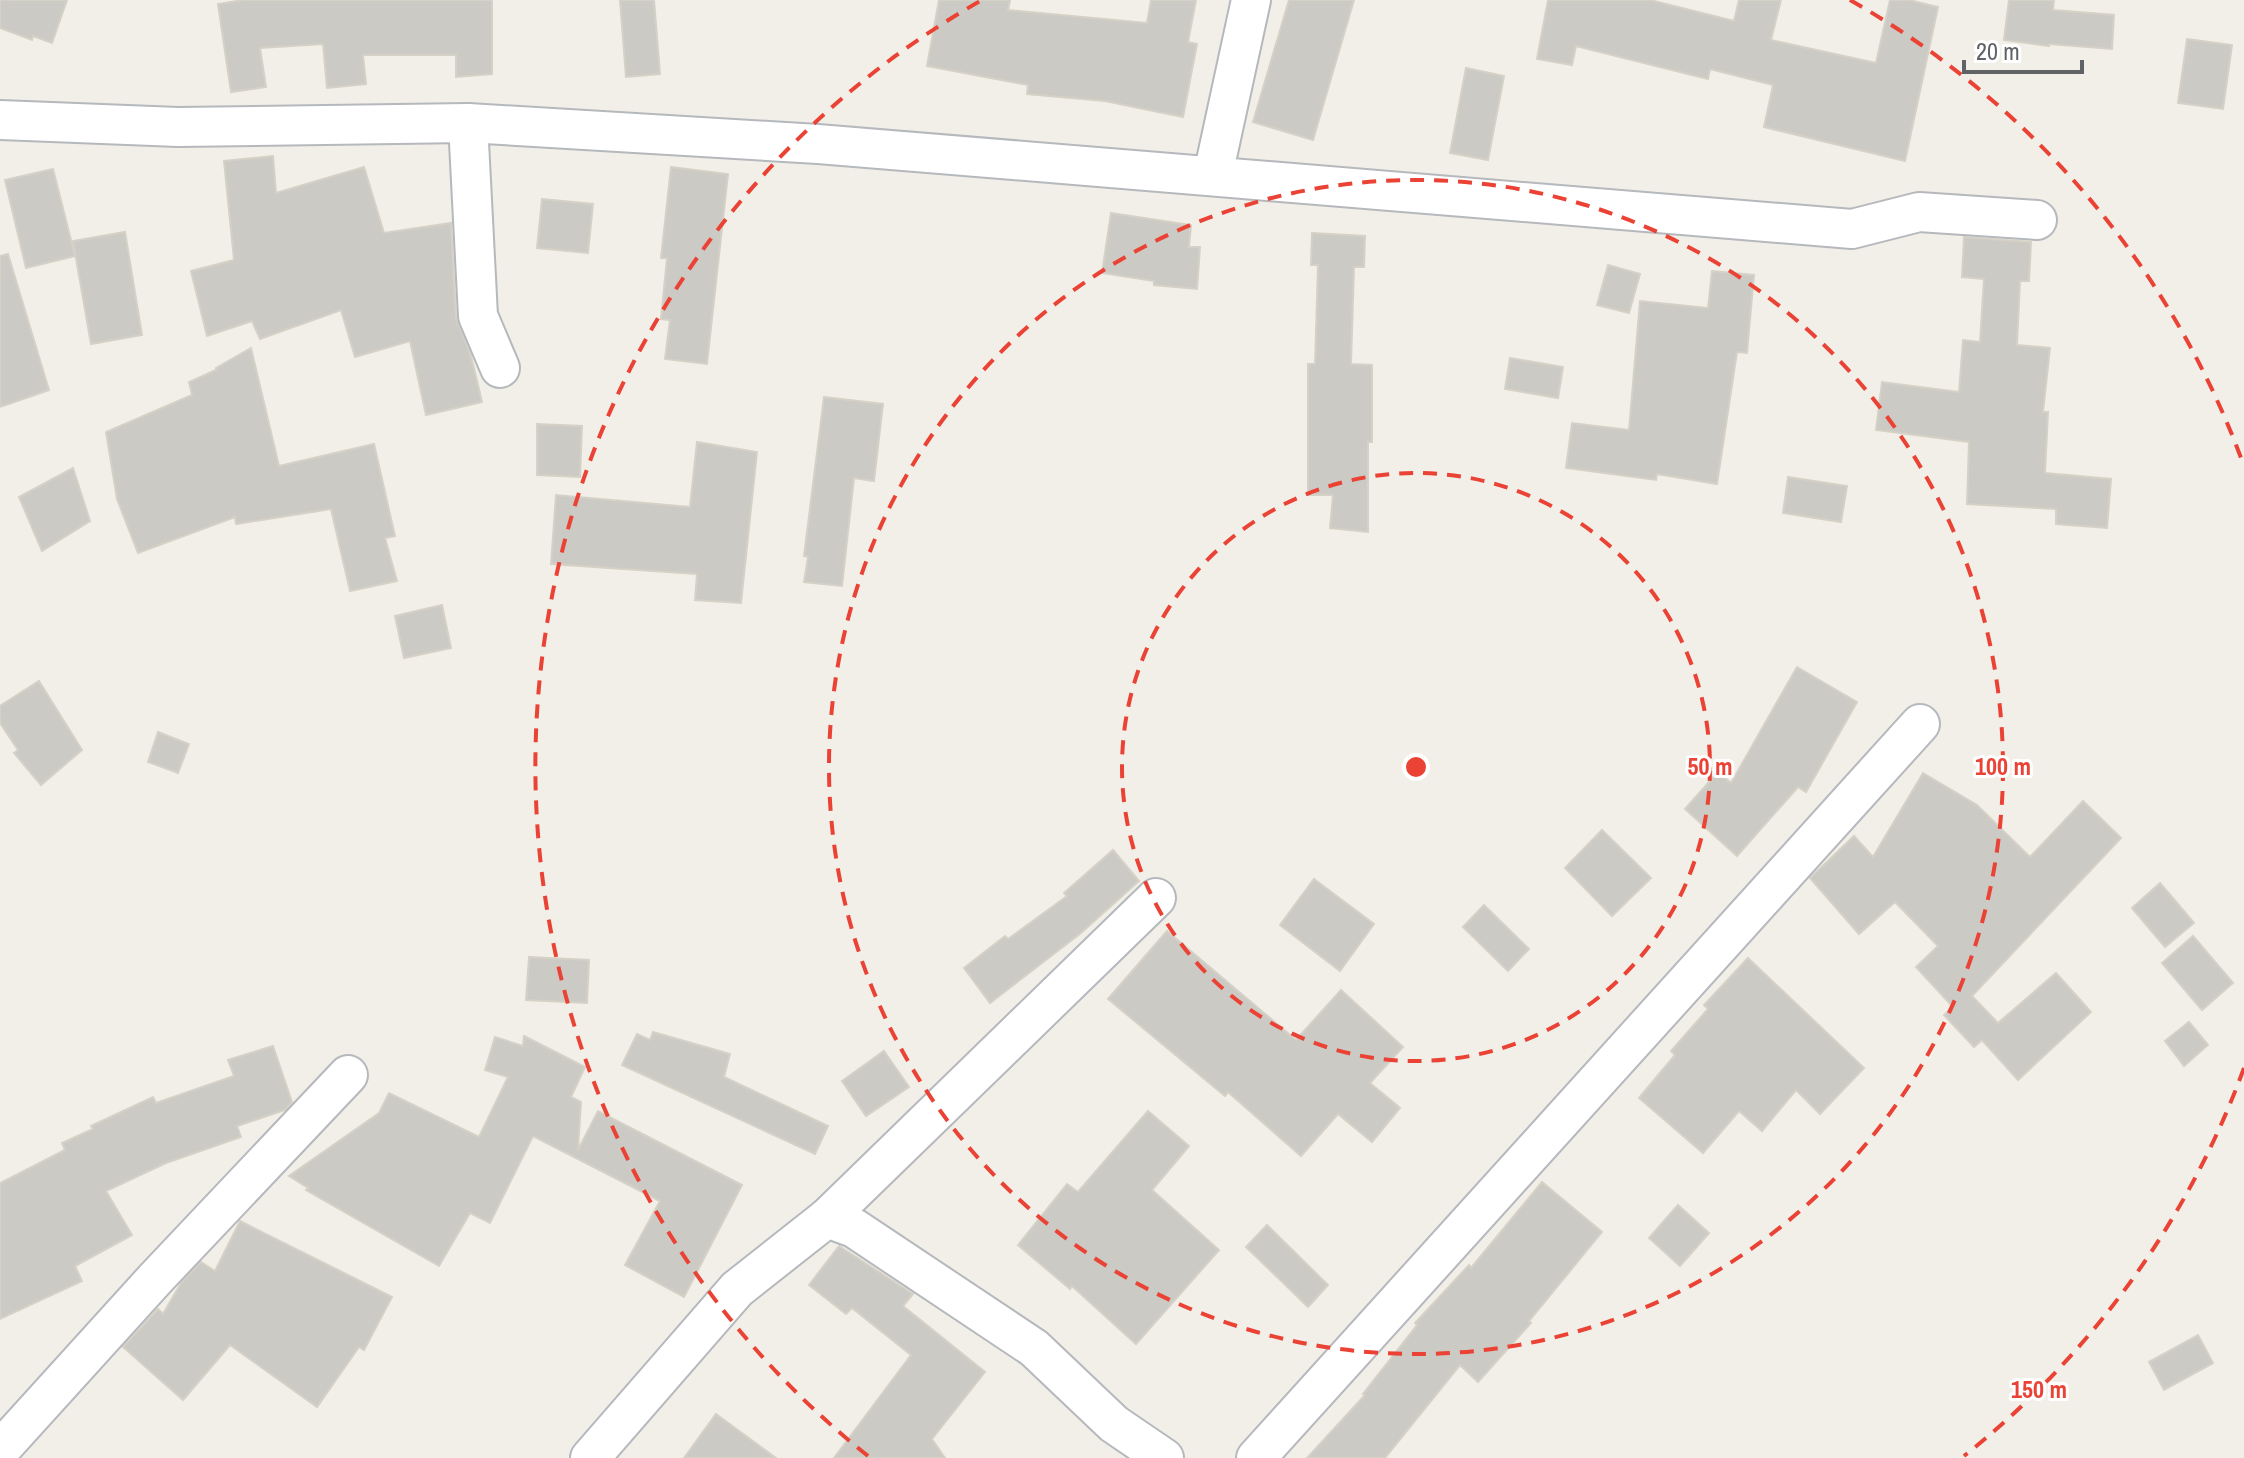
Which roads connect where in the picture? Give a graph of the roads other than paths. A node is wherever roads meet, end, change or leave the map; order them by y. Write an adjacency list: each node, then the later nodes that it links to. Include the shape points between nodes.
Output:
1 (1251, 0): 4 (street)
2 (0, 120): 3 (street, via 178,127)
3 (468, 123): 4 (street); 6 (street, via 478,316)
4 (1213, 175): 5 (street, via 1852,229 1919,212)
5 (2037, 220)
6 (500, 368)
7 (1920, 724): 14 (street)
8 (1156, 898): 10 (street)
9 (348, 1075): 11 (street)
10 (827, 1218): 12 (street, via 737,1289); 13 (street, via 854,1228 1034,1348 1114,1424)
11 (0, 1450)
12 (590, 1458)
13 (1164, 1458)
14 (1256, 1458)

